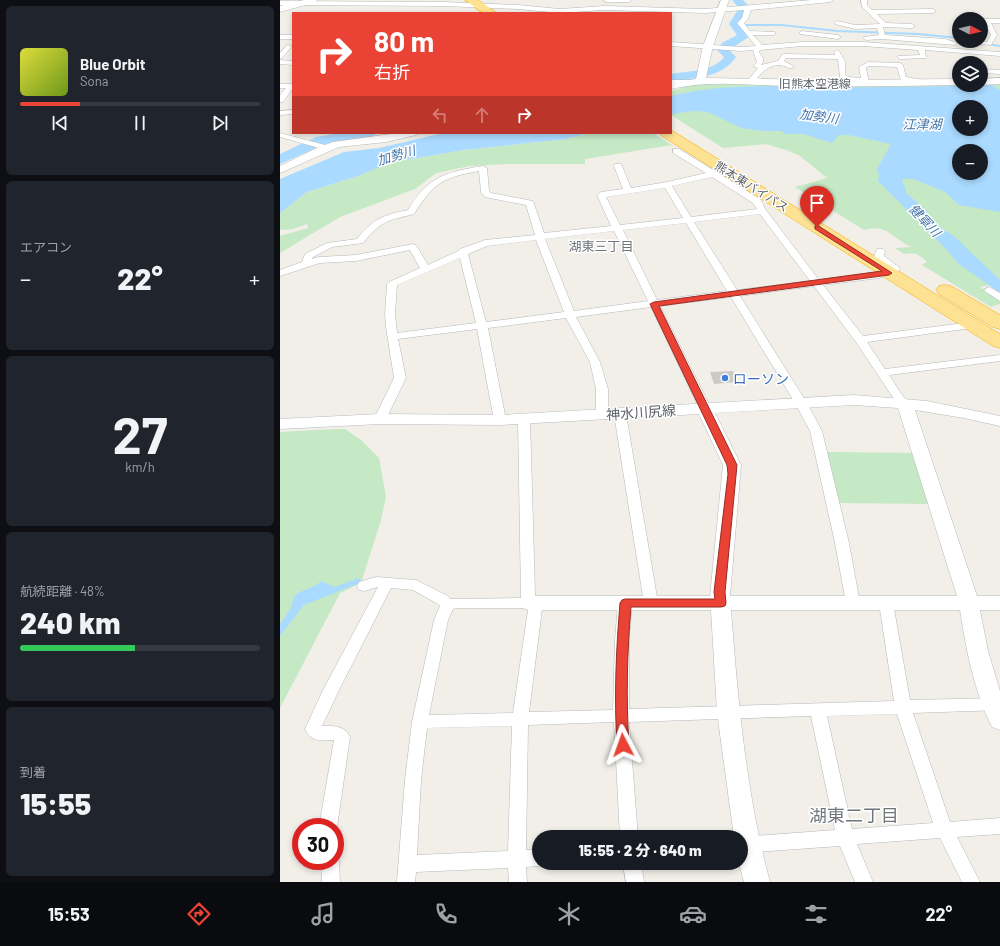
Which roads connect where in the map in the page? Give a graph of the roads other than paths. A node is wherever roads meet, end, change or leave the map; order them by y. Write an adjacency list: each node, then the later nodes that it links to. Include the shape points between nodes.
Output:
1 (313, 0): 11 (street)
2 (606, 0): 3 (street)
3 (609, 0): 4 (street)
4 (629, 0)
5 (725, 0): 18 (street)
6 (774, 0): 13 (street, via 768,1)
7 (830, 0): 13 (street)
8 (864, 0): 21 (street, via 864,6)
9 (371, 2): 11 (street); 12 (street); 16 (street)
10 (280, 3): 11 (street)
11 (302, 3): 15 (street)
12 (468, 5): 17 (street); 20 (highway)
13 (768, 6): 14 (street)
14 (748, 8): 18 (street); 30 (street, via 745,18 740,23)
15 (280, 9)
16 (365, 10)
17 (560, 10): 18 (street, via 654,7)
18 (721, 10): 47 (street)
19 (933, 11): 21 (street)
20 (488, 12)
21 (871, 12): 25 (street)
22 (988, 20): 23 (street)
23 (1000, 21)
24 (837, 24): 25 (street, via 855,27)
25 (882, 26): 26 (street); 35 (street)
26 (912, 26)
27 (988, 26): 28 (street)
28 (991, 28): 29 (street); 39 (street)
29 (1000, 28)
30 (747, 33): 31 (street); 49 (street, via 752,36)
31 (773, 33)
32 (802, 33): 41 (street)
33 (938, 34): 38 (street)
34 (280, 37): 36 (street)
35 (882, 37): 37 (street); 41 (street)
36 (292, 38)
37 (896, 38): 40 (street); 48 (street)
38 (952, 38)
39 (997, 39): 44 (street)
40 (952, 40)
41 (862, 41): 42 (street); 48 (street)
42 (833, 43): 49 (street); 55 (street)
43 (672, 44): 47 (street)
44 (988, 44)
45 (280, 46): 46 (street)
46 (291, 46): 54 (street)
47 (708, 46): 49 (street); 70 (street)
48 (898, 46): 50 (street); 56 (street)
49 (759, 48): 63 (street, via 756,52 760,62 756,66)
50 (921, 48): 52 (street); 57 (street)
51 (952, 48): 52 (street)
52 (950, 50): 53 (street)
53 (1000, 54)
54 (280, 57)
55 (840, 57): 61 (street, via 784,56); 71 (street, via 842,76 846,80)
56 (900, 57): 57 (street); 62 (street)
57 (924, 57): 58 (street)
58 (929, 61)
59 (280, 62): 60 (street)
60 (292, 63)
61 (780, 63): 63 (street); 64 (street, via 786,63)
62 (900, 65): 71 (street, via 863,65); 72 (street, via 903,79)
63 (763, 67): 74 (street, via 752,79)
64 (791, 68)
65 (1000, 72): 66 (street)
66 (988, 75)
67 (988, 77): 68 (street)
68 (1000, 81)
69 (672, 82): 70 (street)
70 (696, 82): 74 (street, 旧熊本空港線); 76 (street, 旧熊本空港線)
71 (865, 82): 72 (street, 旧熊本空港線); 74 (street, 旧熊本空港線)
72 (934, 82): 73 (street, 旧熊本空港線)
73 (952, 82)
74 (773, 83)
75 (280, 86): 77 (street, via 291,86)
76 (672, 86)
77 (280, 100)
78 (292, 112): 79 (street)
79 (280, 113)
80 (672, 124): 86 (highway, 熊本東バイパス)
81 (408, 134): 84 (street)
82 (669, 134): 86 (highway, 熊本東バイパス)
83 (280, 135): 84 (street)
84 (326, 148): 88 (street)
85 (676, 151): 89 (street)
86 (710, 154): 92 (highway, 熊本東バイパス); 97 (highway, 熊本東バイパス)
87 (618, 166): 91 (street)
88 (280, 170)
89 (714, 174): 90 (street); 92 (street)
90 (667, 185): 91 (street); 93 (street)
91 (628, 191): 94 (street, via 600,195)
92 (762, 203): 93 (street); 101 (highway, 熊本東バイパス); 102 (street)
93 (689, 220): 94 (street); 104 (street)
94 (617, 228): 95 (street); 106 (street)
95 (540, 237): 96 (street, via 485,243); 98 (street, via 530,203 488,195 485,192 483,168 445,176 419,197 411,212 384,218 374,224 360,242 330,245 308,256); 107 (street)
96 (463, 251): 99 (street); 110 (street)
97 (880, 251): 101 (street, via 879,257 895,268); 108 (highway, 熊本東バイパス)
98 (307, 264): 99 (street, via 319,260 356,258 413,247); 100 (street)
99 (425, 268): 111 (street, via 392,284 390,327)
100 (280, 273)
101 (889, 273): 102 (street); 109 (highway, 熊本東バイパス)
102 (816, 283): 104 (street); 112 (street)
103 (1000, 288): 105 (street, via 989,290)
104 (734, 294): 106 (street); 116 (street)
105 (1000, 298)
106 (654, 304): 107 (street); 118 (street)
107 (570, 315): 110 (street); 120 (street, via 595,362 602,389)
108 (1000, 323)
109 (972, 325): 112 (street); 113 (highway, 熊本東バイパス)
110 (482, 326): 111 (street); 123 (street)
111 (393, 337): 121 (street, via 400,378)
112 (860, 340): 115 (street)
113 (1000, 342)
114 (1000, 358): 115 (street)
115 (882, 373): 117 (street)
116 (801, 403): 117 (street, 神水川尻線, via 861,400); 118 (street, 神水川尻線); 132 (street, via 816,431)
117 (905, 404): 124 (street, 神水川尻線, via 950,410); 134 (street)
118 (706, 408): 119 (street, 神水川尻線); 131 (street, via 732,465)
119 (620, 414): 120 (street, 神水川尻線); 130 (street)
120 (602, 415): 122 (street, 神水川尻線)
121 (380, 419): 123 (street, 神水川尻線); 125 (street, 神水川尻線)
122 (524, 419): 123 (street, 神水川尻線); 128 (street)
123 (500, 420)
124 (1000, 421)
125 (280, 424)
126 (387, 583): 127 (street, via 376,582); 136 (street, via 416,585 443,600); 144 (street, via 313,729 316,733 337,733 342,737)
127 (364, 586)
128 (530, 603): 129 (street); 136 (street, via 460,603); 142 (street, via 535,609)
129 (625, 603): 130 (street); 141 (street)
130 (651, 603): 131 (street)
131 (721, 603): 132 (street); 140 (street)
132 (853, 603): 133 (street)
133 (886, 603): 134 (street); 137 (street)
134 (969, 603): 135 (street); 139 (street, via 977,651)
135 (1000, 603)
136 (447, 606): 143 (street, via 441,620)
137 (903, 707): 138 (street); 139 (street); 146 (street)
138 (818, 710): 140 (street); 149 (street)
139 (998, 710)
140 (728, 712): 141 (street); 148 (street)
141 (621, 714): 142 (street); 147 (street)
142 (520, 718): 143 (street); 153 (street)
143 (420, 722): 154 (street, via 413,780)
144 (329, 818)
145 (1000, 826): 146 (street)
146 (944, 829): 149 (street); 163 (street)
147 (629, 830)
148 (742, 830)
149 (846, 836): 150 (street); 162 (street)
150 (748, 845)
151 (748, 857): 161 (street)
152 (532, 859): 153 (street)
153 (517, 860): 154 (street); 159 (street)
154 (408, 864): 158 (street)
155 (330, 870): 157 (street)
156 (633, 870): 160 (street)
157 (331, 882)
158 (406, 882)
159 (518, 882)
160 (635, 882)
161 (756, 882)
162 (864, 882)
163 (971, 882)

